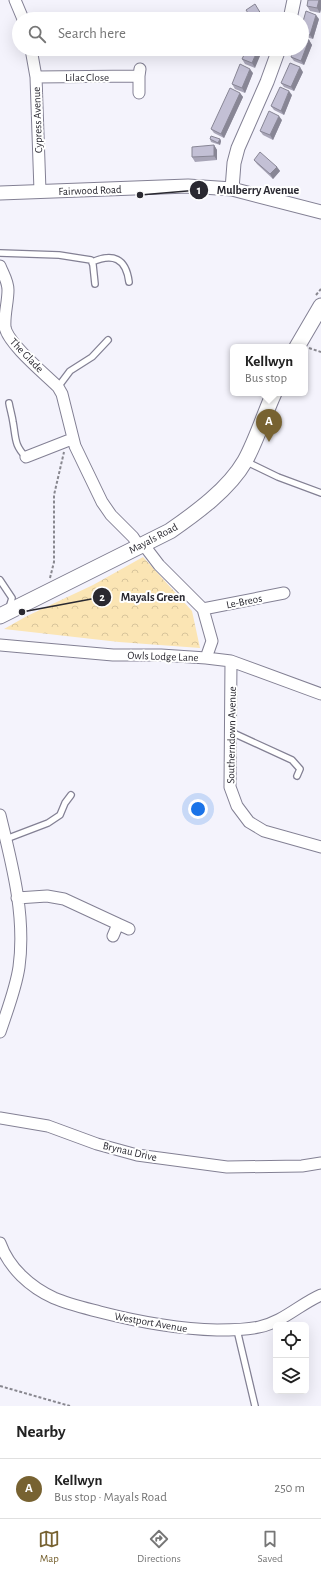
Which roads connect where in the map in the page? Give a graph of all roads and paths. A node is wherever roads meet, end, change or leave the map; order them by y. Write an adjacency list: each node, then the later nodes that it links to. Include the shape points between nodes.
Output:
1 (15, 0): 3 (street)
2 (294, 0): 4 (street)
3 (20, 12)
4 (291, 12)
5 (32, 56): 7 (street, Cypress Avenue)
6 (276, 56): 9 (street, via 238,148)
7 (36, 77): 8 (street, Lilac Close, via 140,73); 10 (street, Cypress Avenue)
8 (139, 92)
9 (232, 189): 10 (street, Fairwood Road, via 188,186); 12 (street, Fairwood Road)
10 (40, 191): 11 (street, Fairwood Road)
11 (0, 193)
12 (321, 212)
13 (0, 253): 14 (lane, via 60,255 86,258)
14 (92, 262): 16 (lane, via 106,257 118,259 125,266); 17 (lane)
15 (0, 266): 21 (street, The Glade, via 8,289 5,328 8,336)
16 (129, 282)
17 (95, 284)
18 (321, 306): 20 (main road)
19 (108, 340): 21 (lane, via 92,357 70,371)
20 (299, 344)
21 (58, 387): 24 (street, The Glade, via 62,394)
22 (273, 396): 26 (main road, Mayals Road)
23 (9, 403): 25 (lane, via 17,445)
24 (73, 443): 25 (street); 28 (street, The Glade, via 102,502); 30 (path, via 65,450 54,495 54,562)
25 (26, 457)
26 (245, 461): 27 (lane); 28 (main road, Mayals Road, via 227,485 195,514 170,531)
27 (321, 493)
28 (141, 545): 33 (main road, Mayals Road); 34 (street, The Glade)
29 (57, 576): 30 (path)
30 (50, 579): 33 (path, via 48,588)
31 (0, 580): 35 (lane, via 12,598)
32 (284, 593): 34 (street, Le-Breos)
33 (40, 596): 35 (main road, Mayals Road)
34 (204, 609): 37 (street, via 212,641)
35 (4, 614)
36 (0, 645): 37 (street, Owls Lodge Lane)
37 (206, 658): 38 (street, Owls Lodge Lane)
38 (231, 662): 39 (street, Owls Lodge Lane); 40 (street, Southerndown Avenue)
39 (321, 694)
40 (231, 732): 41 (lane, via 292,760 300,769); 45 (street, Southerndown Avenue, via 230,787 237,806 249,822 264,831)
41 (297, 776)
42 (71, 795): 44 (lane, via 60,815 48,823)
43 (0, 815): 44 (street)
44 (6, 839): 46 (street)
45 (321, 847)
46 (18, 898): 47 (street, via 47,896 64,899); 50 (street, via 21,919 19,968)
47 (118, 924): 48 (street); 49 (street)
48 (129, 929)
49 (113, 936)
50 (0, 1032)
51 (0, 1118): 52 (street, Brynau Drive, via 48,1126 137,1155 227,1167 302,1166)
52 (321, 1163)
53 (0, 1243): 55 (street, Westport Avenue, via 12,1268 27,1282 53,1298 135,1321 190,1329)
54 (321, 1295): 55 (street, Westport Avenue, via 278,1320 260,1327)
55 (237, 1330): 58 (lane)
56 (0, 1386): 57 (path)
57 (70, 1406)
58 (255, 1406)

